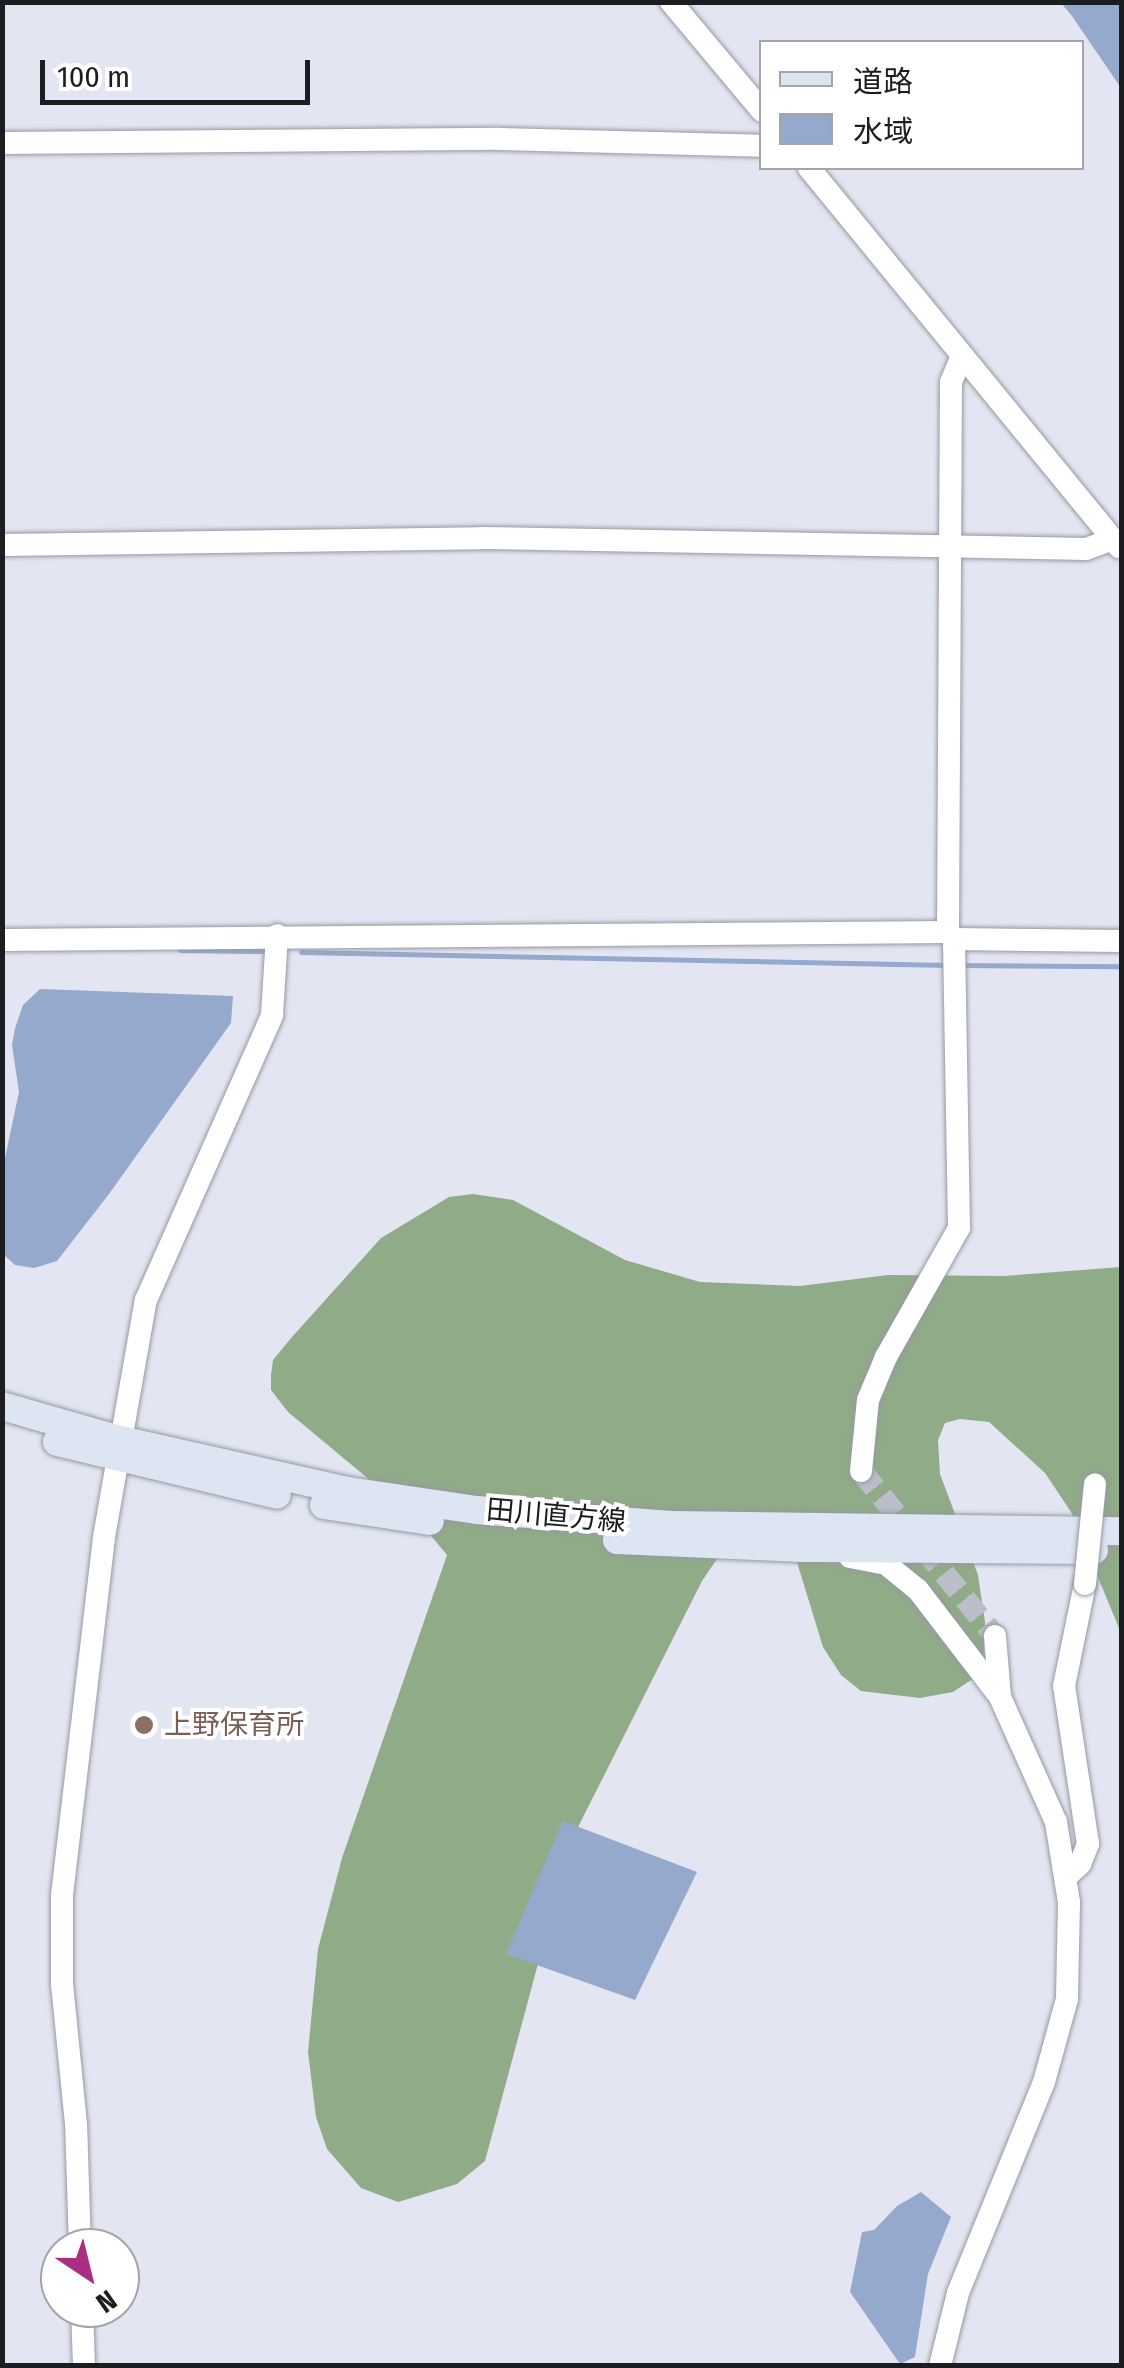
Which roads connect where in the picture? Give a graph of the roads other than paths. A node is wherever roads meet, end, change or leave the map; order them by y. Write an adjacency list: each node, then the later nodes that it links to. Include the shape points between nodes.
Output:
1 (671, 2): 2 (street)
2 (759, 107)
3 (2, 143): 4 (street, via 500,139)
4 (759, 146)
5 (810, 170): 6 (street)
6 (962, 356): 8 (street); 9 (street, via 951,382)
7 (2, 545): 9 (street, via 482,538)
8 (1116, 545): 9 (street)
9 (953, 547): 11 (street)
10 (278, 935): 11 (street); 12 (street); 17 (street, via 272,1015 146,1300)
11 (951, 936): 13 (street); 18 (street, via 959,1228 868,1400)
12 (2, 940)
13 (1122, 940)
14 (2, 1406): 16 (main road, 田川直方線)
15 (2, 1426): 16 (main road, 田川直方線)
16 (35, 1427): 17 (main road, 田川直方線)
17 (119, 1450): 20 (main road, 田川直方線, via 478,1510 670,1526); 21 (main road, 田川直方線, via 370,1515 667,1545); 26 (street, via 62,1895)
18 (861, 1470)
19 (1095, 1484): 25 (street, bridge, via 1064,1686 1088,1844)
20 (1122, 1531)
21 (802, 1548): 22 (main road, 田川直方線); 24 (street, via 886,1564 918,1590)
22 (1122, 1550)
23 (995, 1636): 24 (street)
24 (1000, 1697): 25 (street, via 1056,1822)
25 (1064, 1878): 29 (street, via 1067,1999 1044,2082 958,2292)
26 (79, 2228)
27 (83, 2328): 28 (street)
28 (84, 2366)
29 (940, 2366)

